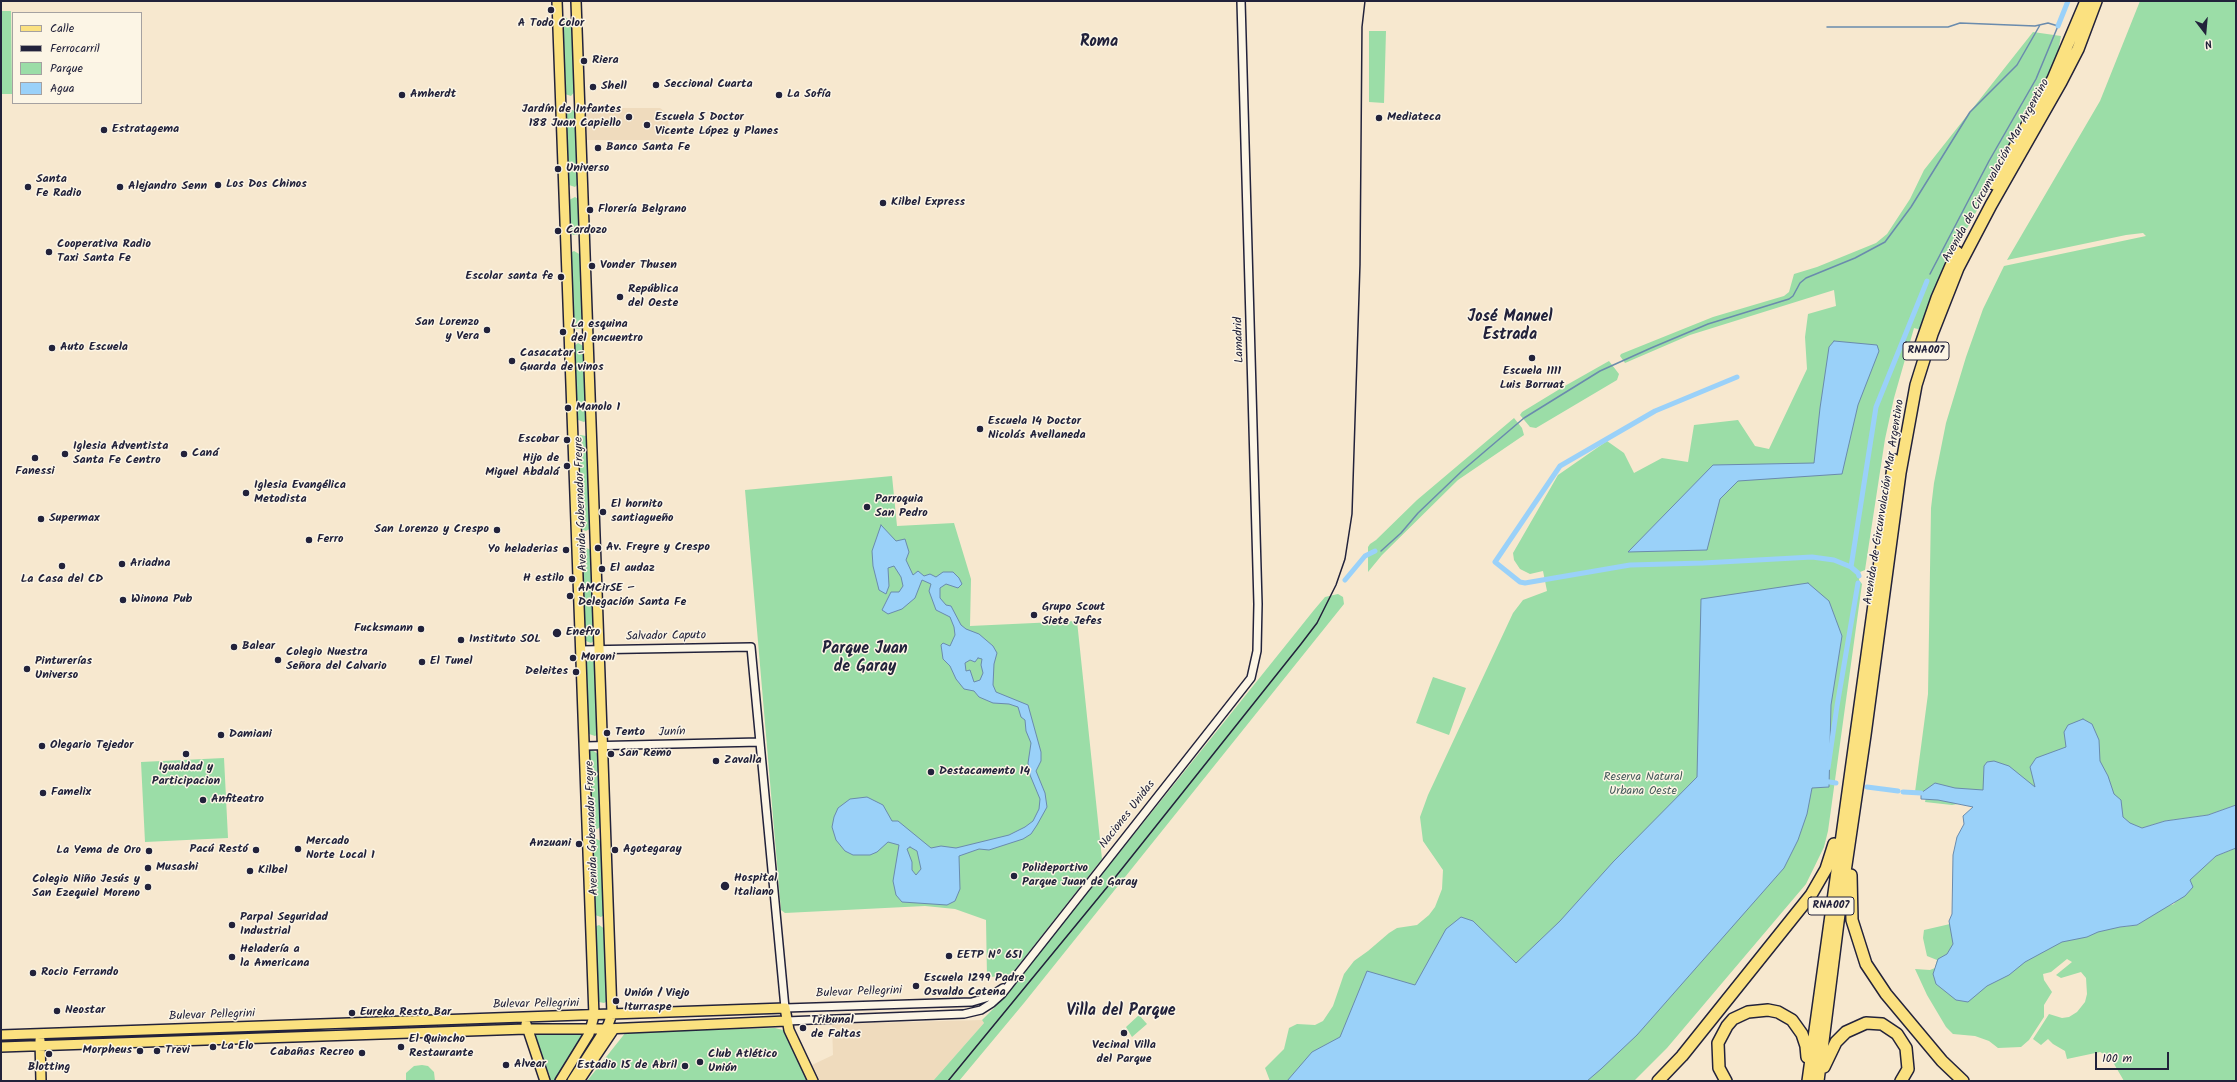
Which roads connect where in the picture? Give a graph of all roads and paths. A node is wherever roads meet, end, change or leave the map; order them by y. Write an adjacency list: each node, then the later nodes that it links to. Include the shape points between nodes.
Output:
1 (557, 1): 9 (main road, Avenida Gobernador Freyre)
2 (576, 1): 8 (main road, Avenida Gobernador Freyre)
3 (1240, 1): 10 (street, Lamadrid, via 1258,596 1257,651)
4 (2082, 1): 7 (street, via 2067,39)
5 (2086, 1): 7 (highway, Avenida de Circunvalación Mar Argentino / RNA007)
6 (2096, 1): 11 (highway, Avenida de Circunvalación Mar Argentino / RNA007, via 2078,48 2061,82 1966,251 1944,300 1925,356 1912,402 1903,453)
7 (2061, 63): 11 (highway, Avenida de Circunvalación Mar Argentino / RNA007, via 1958,249 1924,332 1899,428)
8 (599, 649): 9 (street, Salvador Caputo); 12 (street, Salvador Caputo, via 751,647); 14 (main road, Avenida Gobernador Freyre)
9 (581, 650): 13 (main road, Avenida Gobernador Freyre)
10 (1251, 678): 15 (street, Naciones Unidas)
11 (1861, 733): 40 (highway, via 1834,845 1820,883 1682,1056); 42 (highway, RNA007); 43 (highway, RNA007); 45 (highway, via 1850,890 1856,937 1875,980 1942,1061)
12 (760, 742): 14 (street, Junín); 17 (street)
13 (584, 746): 14 (street, Junín); 23 (main road, Avenida Gobernador Freyre)
14 (602, 746): 20 (main road, Avenida Gobernador Freyre)
15 (1008, 985): 16 (street, Bulevar Pellegrini, via 984,999); 21 (street, Bulevar Pellegrini, via 1002,994 986,1007 964,1014)
16 (949, 1003): 17 (street, Bulevar Pellegrini); 21 (street, via 953,1009)
17 (785, 1008): 19 (main road, Bulevar Pellegrini); 24 (main road)
18 (673, 1011): 19 (main road, Bulevar Pellegrini); 20 (main road, Bulevar Pellegrini); 25 (main road)
19 (684, 1011): 26 (main road)
20 (612, 1014): 23 (main road, Bulevar Pellegrini); 29 (main road, Avenida Gobernador Freyre)
21 (949, 1015): 24 (street, Bulevar Pellegrini)
22 (524, 1016): 23 (main road, Bulevar Pellegrini); 28 (main road); 30 (main road, Bulevar Pellegrini)
23 (594, 1016): 27 (main road, Avenida Gobernador Freyre)
24 (786, 1021): 26 (main road, Bulevar Pellegrini); 39 (main road)
25 (671, 1025): 26 (main road, Bulevar Pellegrini); 29 (main road, Bulevar Pellegrini)
26 (682, 1025)
27 (592, 1028): 28 (main road, Bulevar Pellegrini); 29 (main road, Bulevar Pellegrini); 36 (main road)
28 (526, 1029): 32 (main road, Bulevar Pellegrini); 35 (main road)
29 (610, 1029): 37 (main road); 38 (main road)
30 (40, 1033): 31 (main road, Bulevar Pellegrini); 32 (main road)
31 (1, 1035)
32 (40, 1046): 33 (main road, Bulevar Pellegrini); 34 (main road)
33 (1, 1047)
34 (40, 1081)
35 (545, 1081)
36 (560, 1081)
37 (572, 1081)
38 (579, 1081)
39 (813, 1081)
40 (1658, 1081)
41 (1726, 1081): 42 (highway, via 1718,1062 1718,1044 1727,1026 1740,1015 1757,1010 1778,1012 1792,1020 1802,1034 1806,1046)
42 (1807, 1081)
43 (1819, 1081): 44 (highway, via 1828,1057 1840,1037 1858,1025 1874,1023 1890,1028 1906,1048 1908,1069)
44 (1901, 1081)
45 (1963, 1081)

